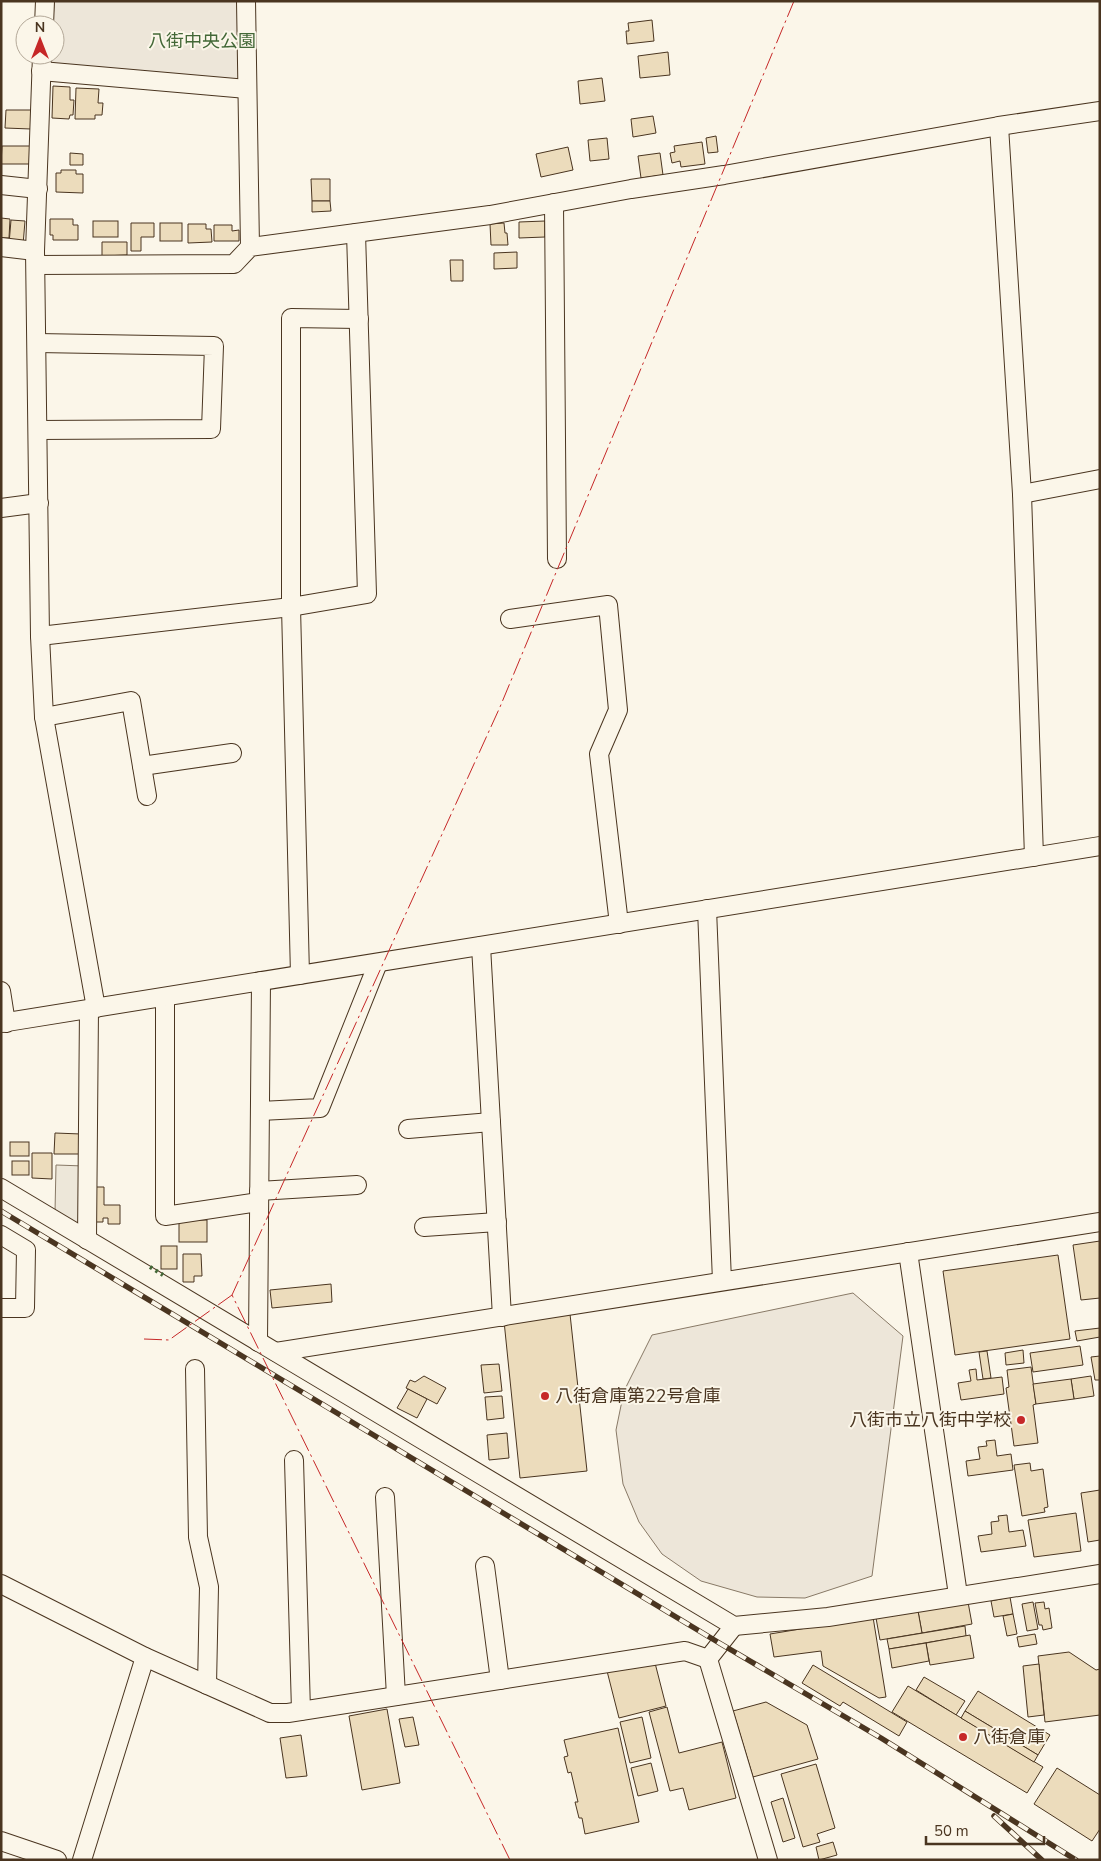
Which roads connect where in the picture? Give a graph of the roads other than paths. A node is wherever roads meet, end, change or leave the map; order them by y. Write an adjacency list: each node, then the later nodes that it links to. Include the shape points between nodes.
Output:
1 (45, 1): 3 (street)
2 (246, 1): 6 (street)
3 (44, 15)
4 (42, 65): 10 (street)
5 (58, 65): 6 (street)
6 (247, 89): 13 (street)
7 (1100, 111): 8 (street)
8 (999, 126): 11 (street); 20 (street)
9 (1, 184): 10 (street)
10 (38, 189): 15 (street)
11 (554, 203): 12 (street); 23 (street)
12 (356, 233): 13 (street); 16 (street)
13 (250, 246): 15 (street, via 234,264)
14 (1, 247): 15 (street)
15 (36, 258): 17 (street)
16 (359, 318): 24 (street, via 366,594); 24 (street, via 291,318)
17 (36, 343): 18 (street); 18 (street, via 214,346 211,429)
18 (38, 430): 21 (street)
19 (1100, 480): 20 (street)
20 (1022, 494): 32 (street)
21 (39, 503): 22 (street); 26 (street)
22 (1, 508)
23 (557, 559)
24 (291, 607): 26 (street); 37 (street)
25 (510, 619): 34 (street, via 608,605 618,710 599,754)
26 (40, 636): 27 (street)
27 (44, 717): 29 (street, via 131,701); 41 (street)
28 (232, 753): 29 (street)
29 (142, 766): 30 (street)
30 (147, 796)
31 (1100, 846): 32 (street)
32 (1034, 857): 33 (street)
33 (707, 909): 34 (street); 55 (street)
34 (619, 924): 35 (street)
35 (482, 946): 36 (street); 44 (street)
36 (378, 963): 37 (street); 43 (street, via 320,1108)
37 (300, 975): 38 (street)
38 (261, 981): 40 (street); 43 (street)
39 (1, 991): 42 (street)
40 (165, 997): 41 (street); 48 (street, via 165,1216)
41 (92, 1009): 42 (street); 53 (street)
42 (4, 1023)
43 (260, 1111): 48 (street)
44 (492, 1122): 45 (street); 49 (street)
45 (408, 1129)
46 (356, 1185): 48 (street)
47 (1, 1188): 53 (street)
48 (259, 1196): 58 (street)
49 (497, 1222): 51 (street); 57 (street)
50 (1100, 1222): 54 (street)
51 (424, 1227)
52 (1, 1235): 56 (street, via 26,1250 25,1308)
53 (87, 1240): 58 (street)
54 (908, 1252): 55 (street); 66 (street)
55 (722, 1282): 57 (street)
56 (1, 1308)
57 (502, 1317): 59 (street)
58 (258, 1342): 59 (street)
59 (276, 1352): 67 (street)
60 (195, 1369): 71 (street, via 198,1537 209,1587)
61 (294, 1460): 73 (street)
62 (385, 1497): 72 (street)
63 (485, 1566): 70 (street)
64 (1100, 1574): 66 (street)
65 (1, 1584): 68 (street)
66 (958, 1596): 67 (street, via 828,1617)
67 (734, 1626): 69 (street)
68 (145, 1656): 71 (street); 76 (street)
69 (708, 1659): 70 (street, via 685,1651); 77 (street)
70 (500, 1680): 72 (street)
71 (208, 1685): 73 (street, via 270,1714)
72 (396, 1696): 73 (street)
73 (301, 1711)
74 (1, 1841): 75 (street)
75 (57, 1860)
76 (82, 1860)
77 (768, 1860)

